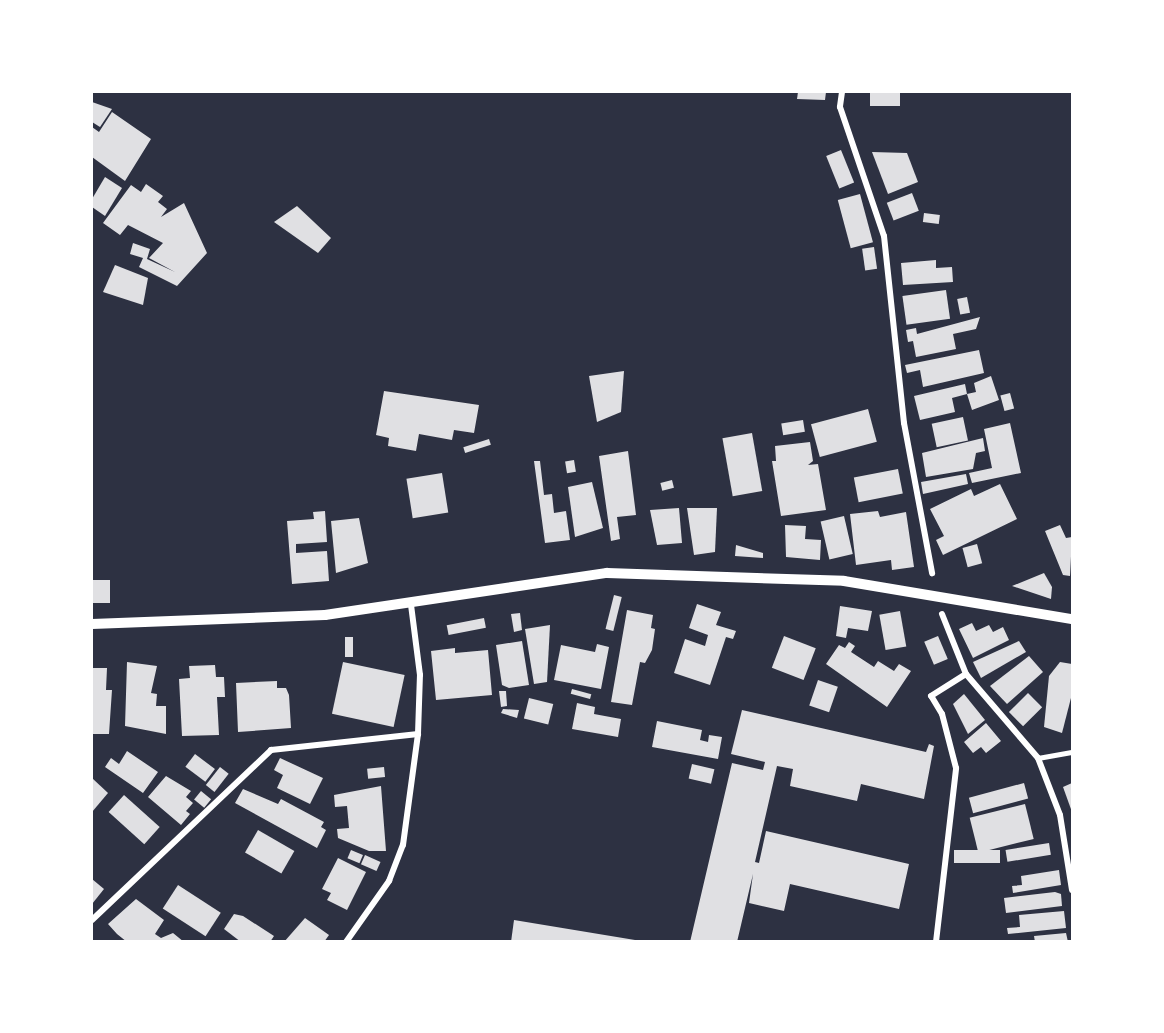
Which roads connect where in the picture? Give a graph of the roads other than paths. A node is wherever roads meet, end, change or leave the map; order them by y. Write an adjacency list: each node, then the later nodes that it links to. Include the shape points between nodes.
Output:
1 (842, 92): 2 (street, via 840,107 884,236 904,423)
2 (932, 573)
3 (411, 605): 5 (street, via 608,573 675,573 844,581); 6 (street, via 325,615); 8 (street, via 420,675)
4 (942, 614): 7 (street)
5 (1072, 619)
6 (92, 624)
7 (966, 674): 10 (street); 14 (street, via 931,696 942,714 956,768)
8 (418, 734): 12 (street, via 271,750); 13 (street, via 399,862)
9 (1072, 752): 10 (lane)
10 (1038, 758): 11 (street, via 1060,815)
11 (1072, 890)
12 (92, 920)
13 (346, 942)
14 (936, 942)

